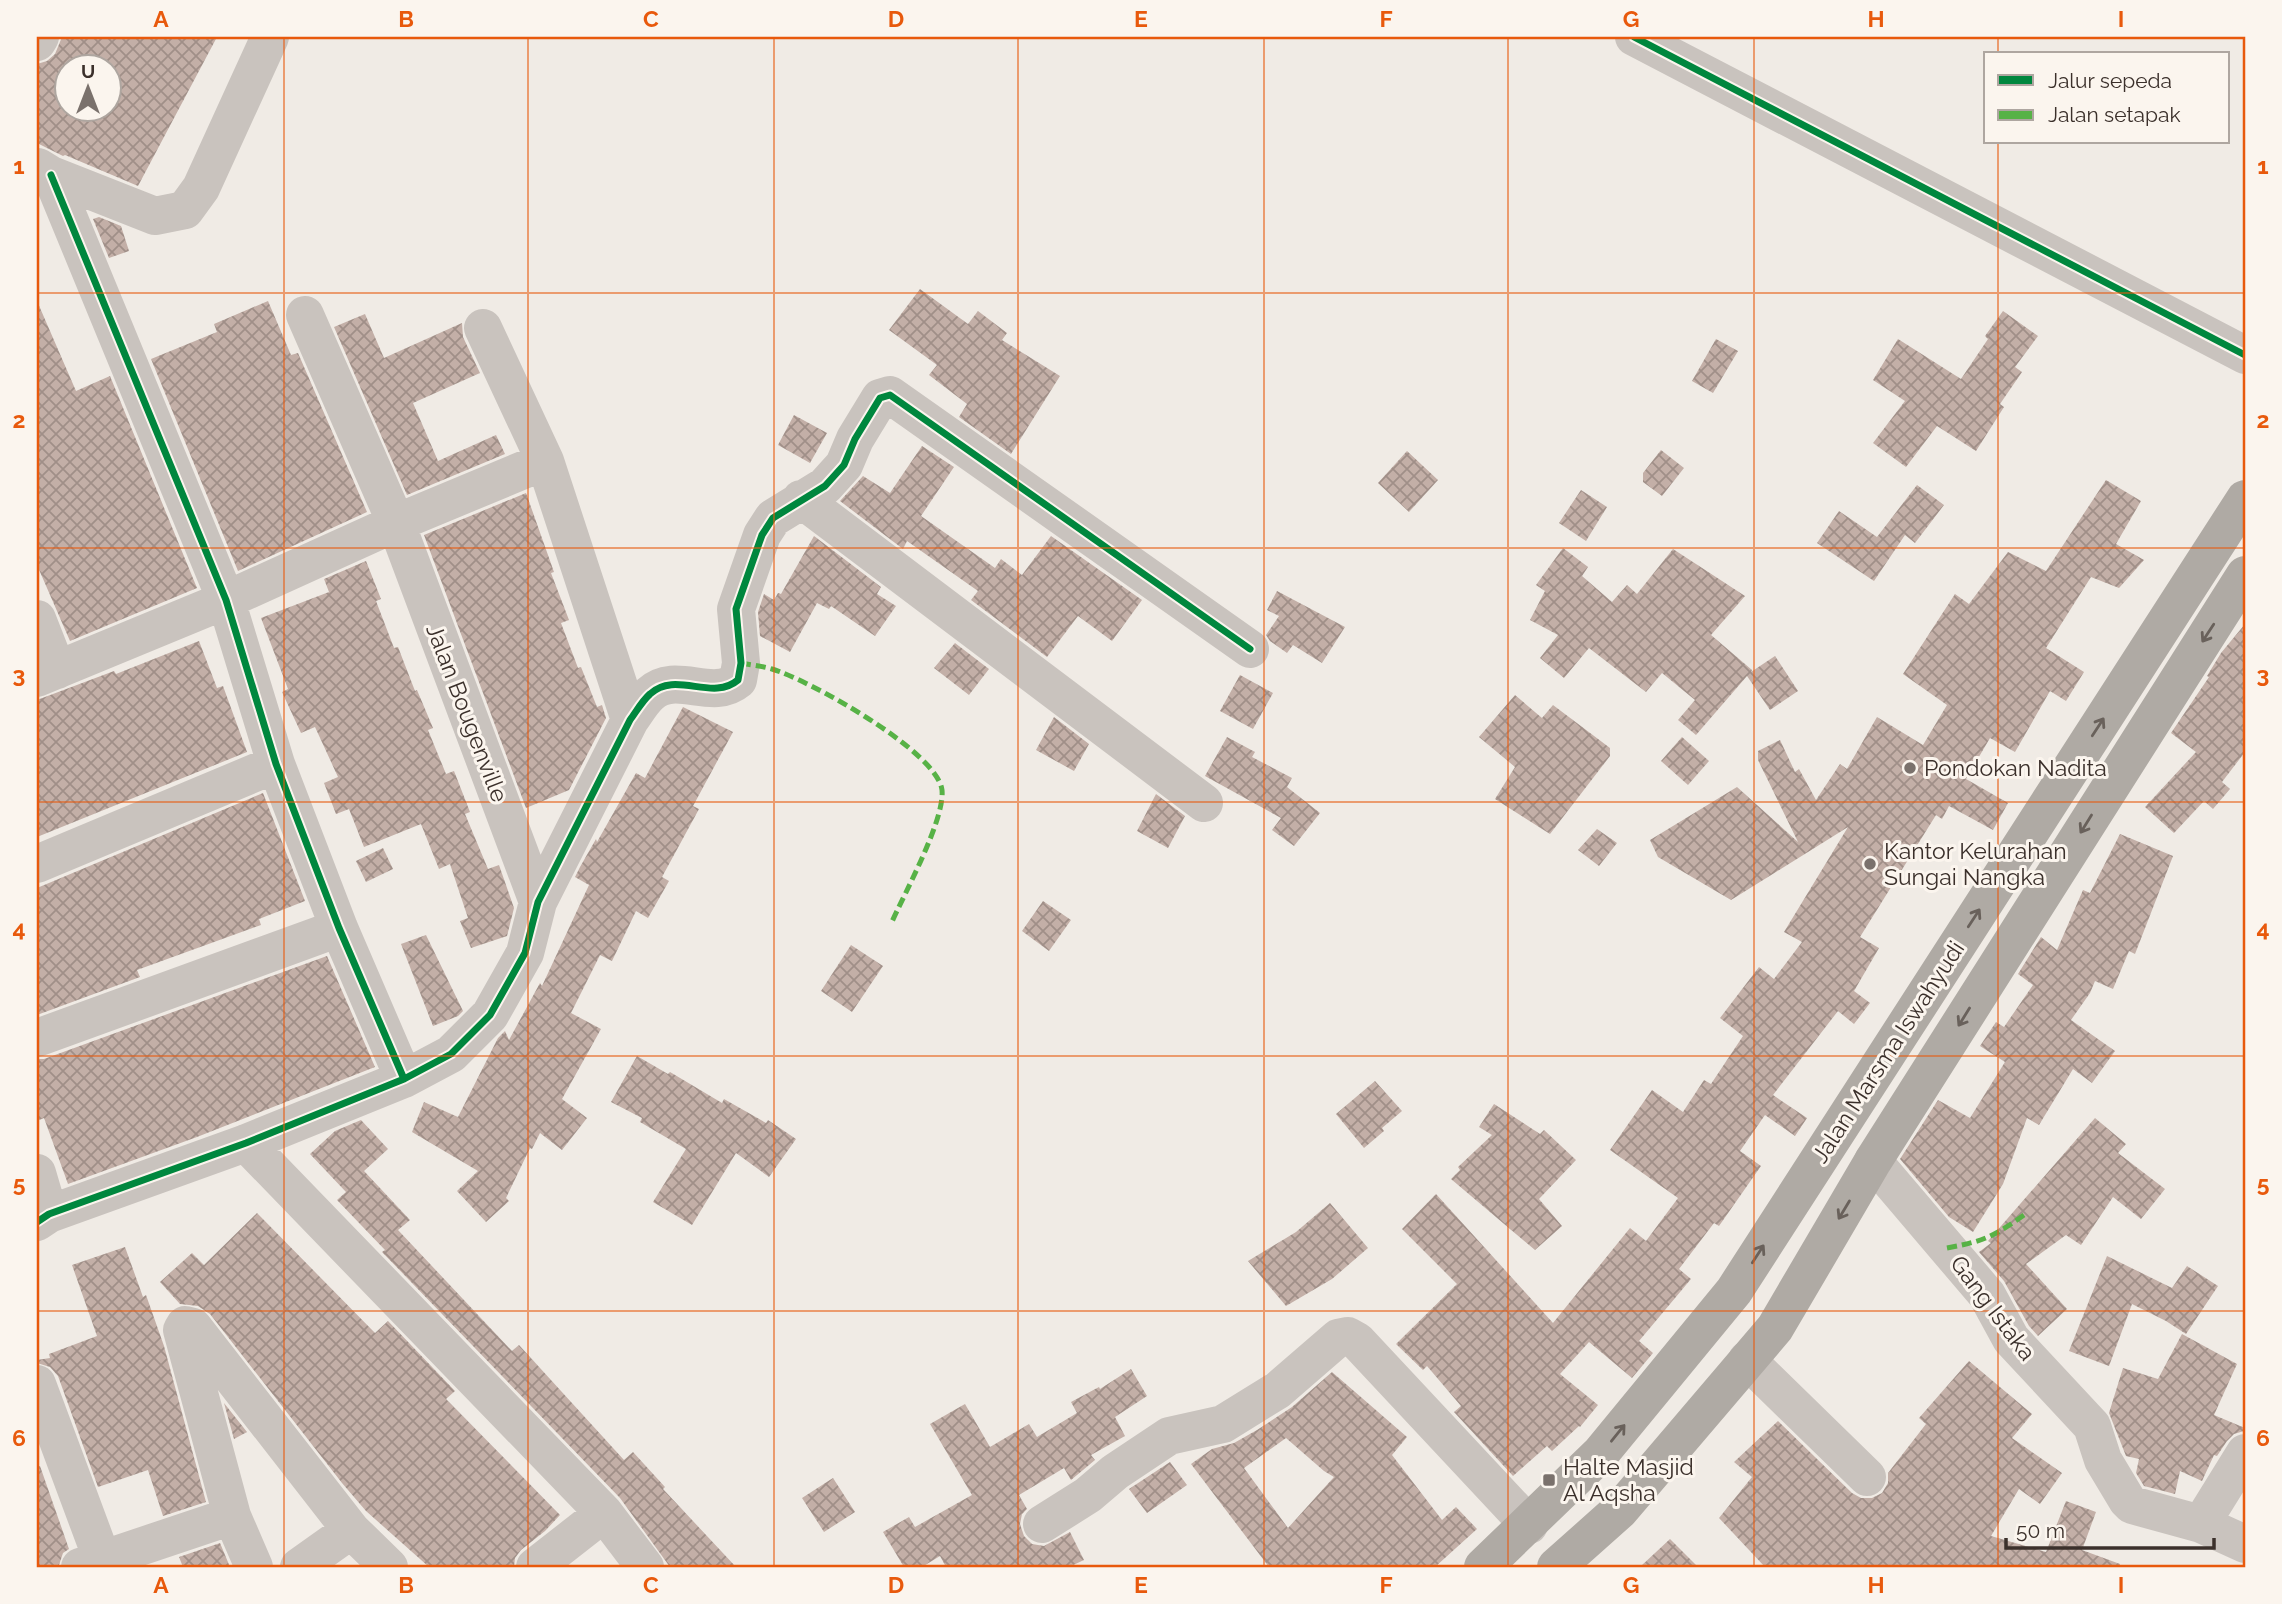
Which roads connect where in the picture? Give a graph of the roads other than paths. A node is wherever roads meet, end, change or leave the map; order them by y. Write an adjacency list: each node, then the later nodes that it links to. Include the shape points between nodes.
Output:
1 (40, 37): 4 (street)
2 (270, 37): 5 (street, via 201,188 185,209 155,216)
3 (1634, 37): 8 (street)
4 (37, 43)
5 (44, 171): 14 (street)
6 (305, 315): 12 (street, Jalan Bougenville)
7 (483, 328): 9 (street)
8 (2245, 355)
9 (545, 461): 12 (street); 18 (street)
10 (801, 499): 16 (street, via 825,486 844,465 880,398 890,395); 18 (street, via 773,518 746,577 736,608 738,680 713,689 683,683 664,686 650,694); 20 (street)
11 (2245, 499): 38 (highway, Jalan Marsma Iswahyudi, one-way to 11, via 1600,1454 1734,1291)
12 (396, 523): 14 (street); 22 (street, Jalan Bougenville)
13 (2245, 575): 27 (highway, Jalan Marsma Iswahyudi, one-way to 27)
14 (226, 600): 17 (street); 19 (street)
15 (37, 619): 17 (street)
16 (1250, 649)
17 (47, 674)
18 (630, 720): 22 (street)
19 (275, 764): 21 (street); 23 (street)
20 (1204, 803)
21 (37, 864)
22 (538, 902): 25 (street, via 524,953 490,1015 451,1054)
23 (339, 928): 24 (street); 25 (street)
24 (37, 1038)
25 (404, 1079): 26 (street)
26 (246, 1143): 29 (street); 34 (street)
27 (1874, 1161): 30 (highway, Jalan Marsma Iswahyudi, one-way to 30, via 1775,1328); 37 (street, Gang Istaka, via 1987,1294 2011,1339 2092,1426 2103,1460 2127,1500)
28 (37, 1173): 29 (street)
29 (43, 1218)
30 (1747, 1360): 33 (street); 48 (highway, Jalan Marsma Iswahyudi, via 1620,1510)
31 (37, 1384): 41 (street)
32 (2245, 1453): 37 (street)
33 (1867, 1478)
34 (604, 1513): 45 (street); 46 (street)
35 (232, 1516): 39 (street, via 182,1331 185,1325 193,1327); 41 (street); 42 (street)
36 (1042, 1524): 38 (street, via 1169,1436 1223,1424 1278,1390 1338,1338 1348,1336)
37 (2201, 1524): 40 (street, Gang Istaka)
38 (1529, 1525): 47 (highway, Jalan Marsma Iswahyudi)
39 (351, 1530): 43 (street); 44 (street)
40 (2245, 1545): 49 (street)
41 (96, 1565)
42 (254, 1567)
43 (299, 1567)
44 (389, 1567)
45 (535, 1567)
46 (645, 1567)
47 (1483, 1567)
48 (1556, 1567)
49 (2235, 1567)

